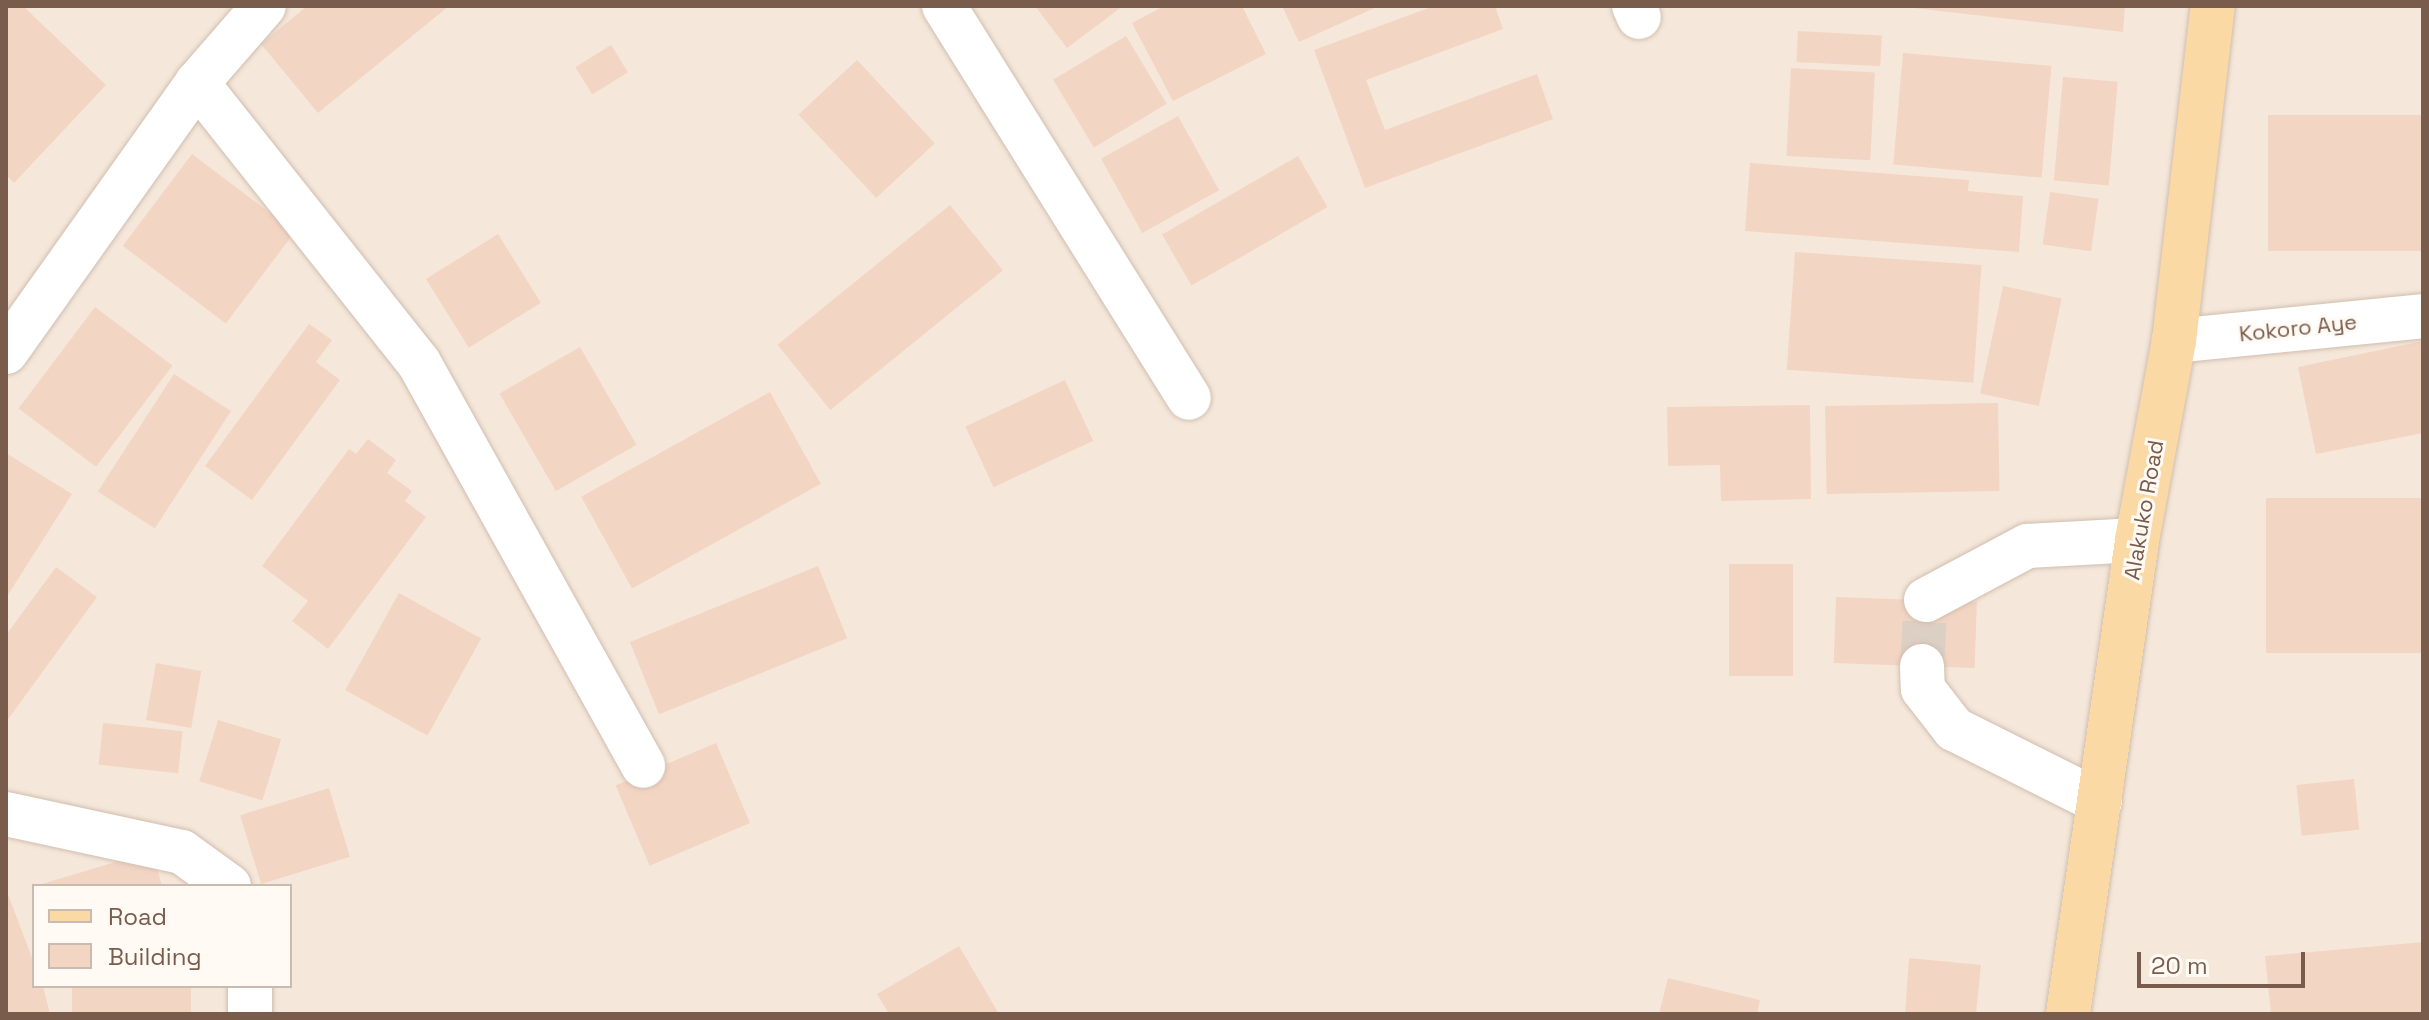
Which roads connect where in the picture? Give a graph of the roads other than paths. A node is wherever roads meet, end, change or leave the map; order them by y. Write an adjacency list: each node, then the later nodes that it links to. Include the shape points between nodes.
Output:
1 (264, 6): 4 (street)
2 (944, 6): 8 (street)
3 (2213, 6): 6 (main road, Alakuko Road)
4 (197, 83): 7 (street); 12 (street, via 419,363)
5 (2423, 316): 6 (street, Kokoro Aye)
6 (2174, 341): 9 (main road, Alakuko Road)
7 (6, 352)
8 (1189, 398)
9 (2137, 540): 10 (street, via 2027,546); 13 (main road, Alakuko Road)
10 (1926, 600)
11 (1922, 666): 13 (street, via 1923,689 1954,729)
12 (643, 766)
13 (2100, 802): 18 (main road, Alakuko Road)
14 (6, 814): 15 (street, via 182,852)
15 (226, 884)
16 (250, 988): 17 (street)
17 (250, 1014)
18 (2068, 1014)

